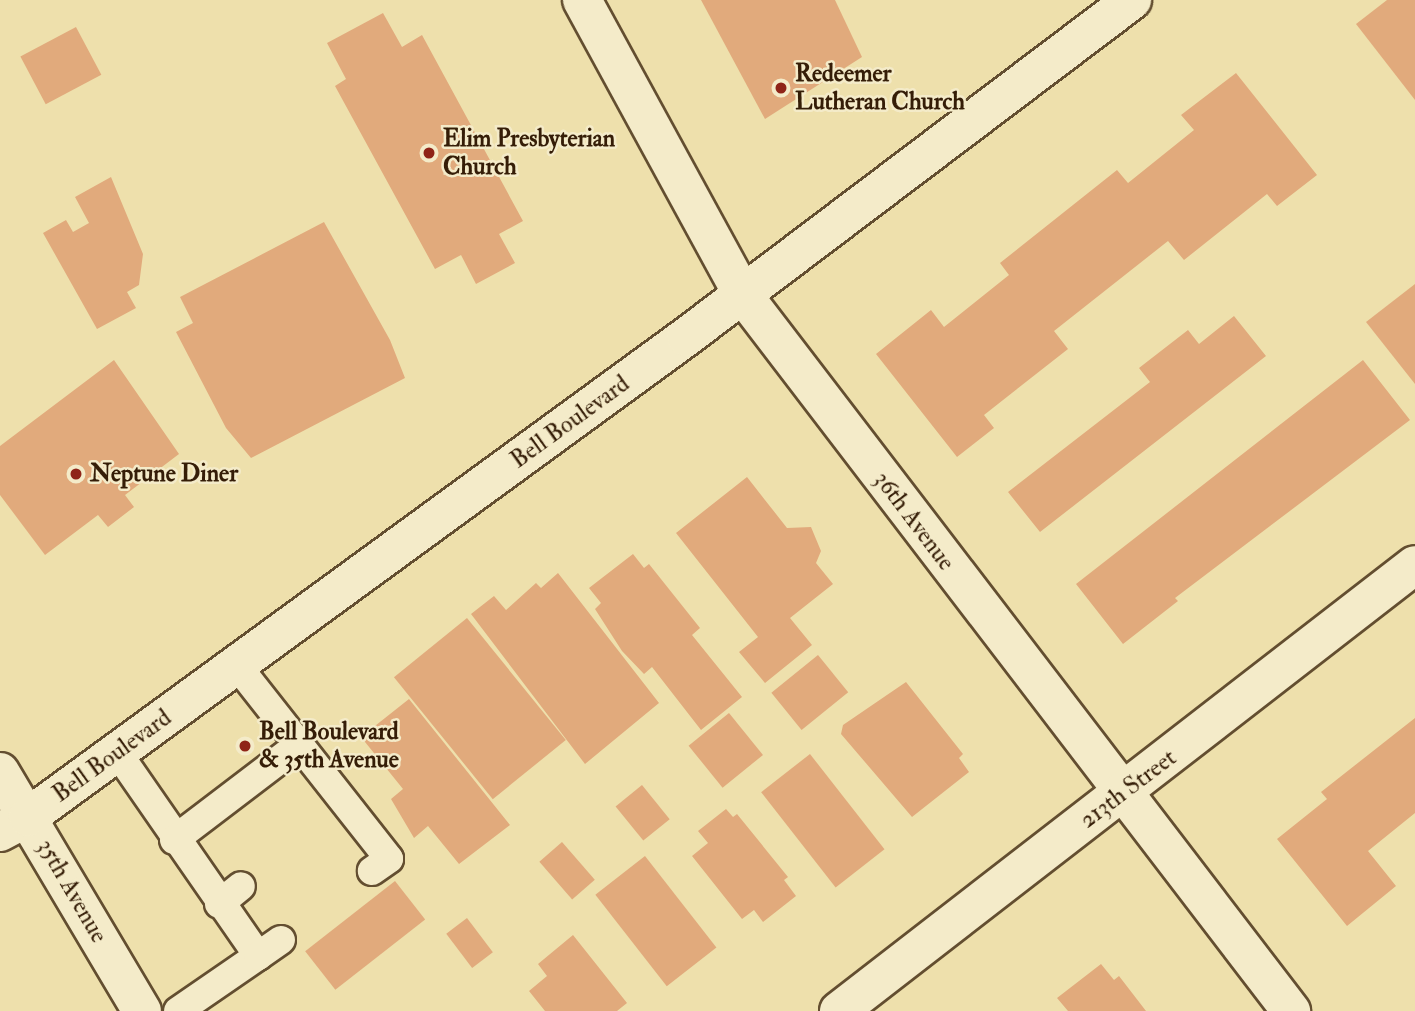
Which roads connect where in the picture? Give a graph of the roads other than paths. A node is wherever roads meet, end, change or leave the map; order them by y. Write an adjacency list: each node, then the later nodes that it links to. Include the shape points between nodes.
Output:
1 (582, 0): 3 (street, 36th Avenue)
2 (1132, 0): 3 (street, Bell Boulevard)
3 (743, 295): 5 (street, Bell Boulevard); 9 (street, 36th Avenue)
4 (1415, 565): 9 (street, 213th Street)
5 (235, 663): 6 (lane); 7 (street, Bell Boulevard)
6 (300, 744): 11 (lane); 12 (lane, via 338,812 389,859)
7 (117, 752): 10 (street, Bell Boulevard); 11 (lane)
8 (0, 772): 10 (street, 35th Avenue)
9 (1122, 794): 19 (street, 213th Street); 20 (street, 36th Avenue)
10 (14, 825): 17 (street, 35th Avenue)
11 (174, 840): 14 (lane)
12 (372, 872)
13 (241, 886): 14 (lane)
14 (219, 904): 16 (lane)
15 (281, 940): 16 (lane)
16 (258, 956): 18 (lane)
17 (142, 1011)
18 (178, 1011)
19 (839, 1011)
20 (1292, 1011)

